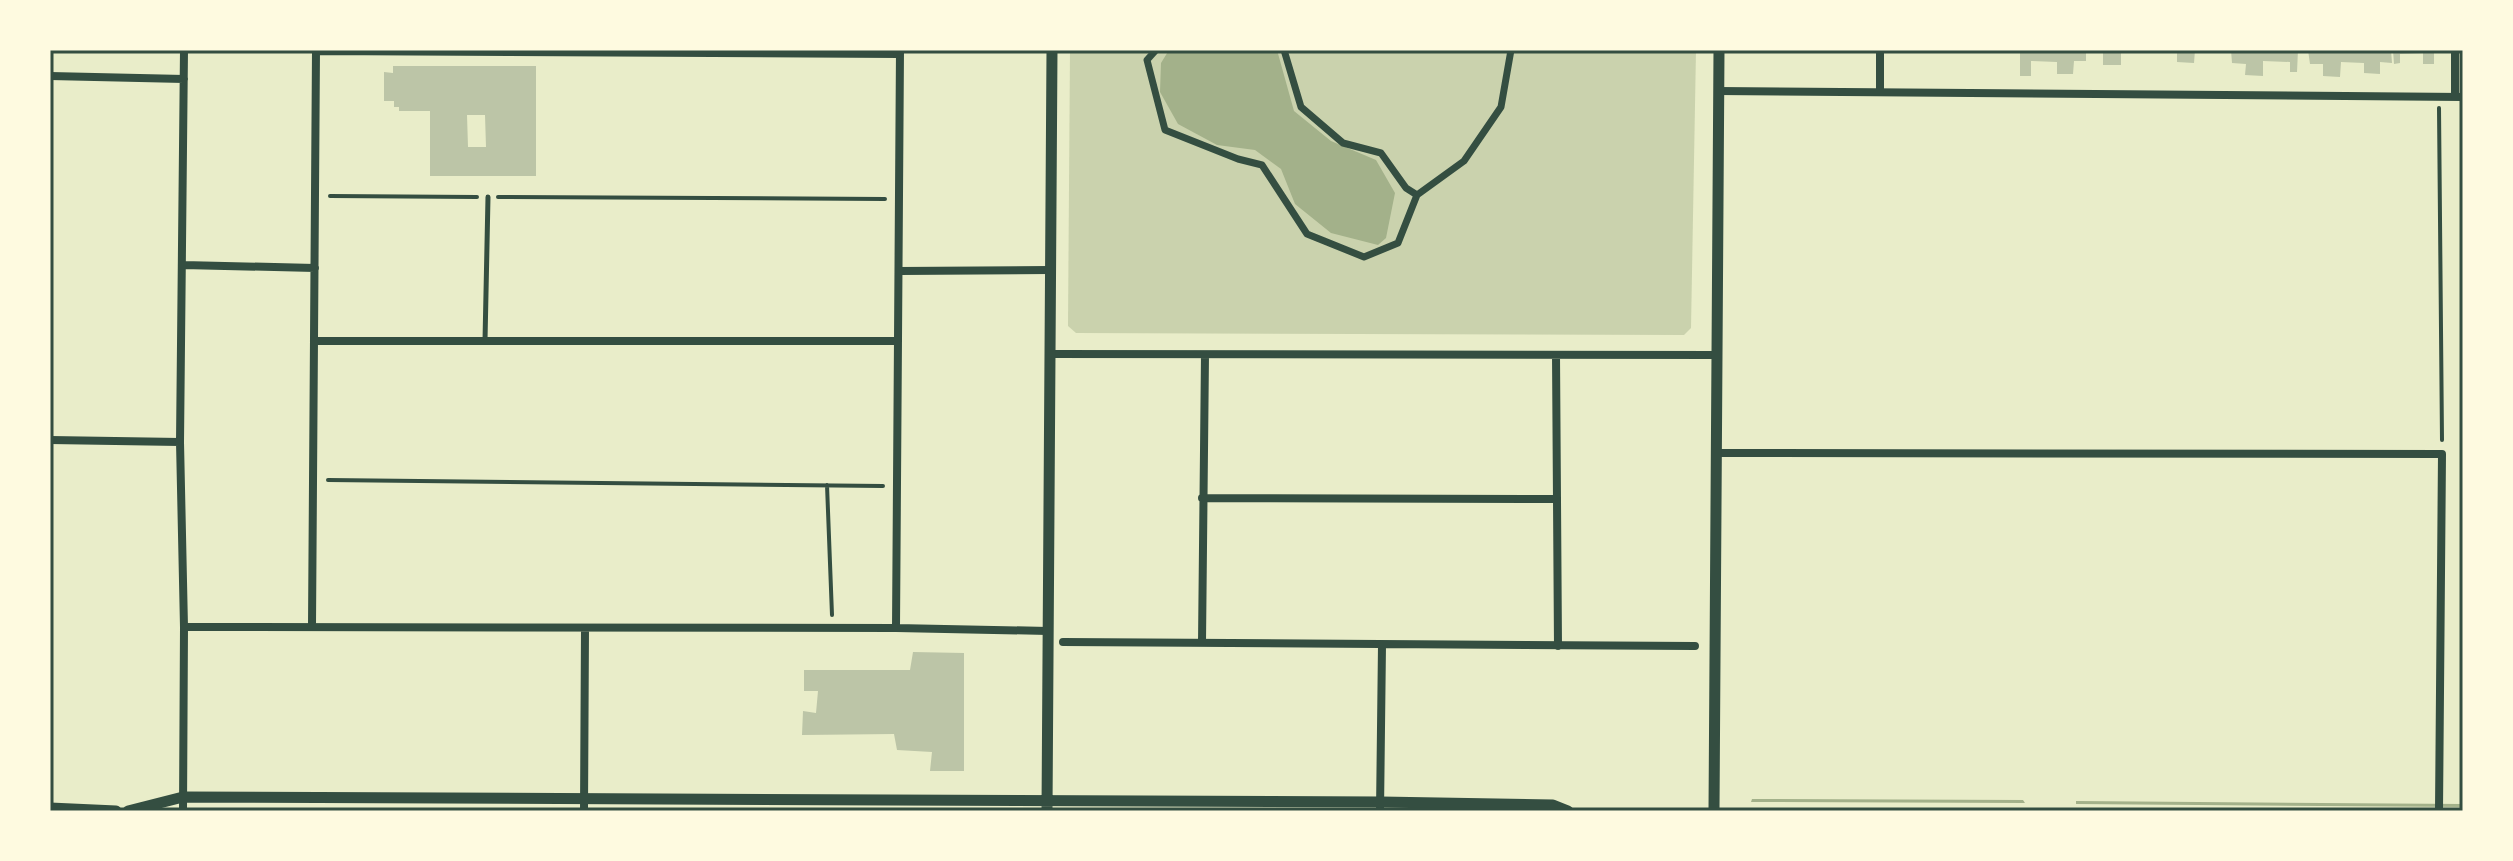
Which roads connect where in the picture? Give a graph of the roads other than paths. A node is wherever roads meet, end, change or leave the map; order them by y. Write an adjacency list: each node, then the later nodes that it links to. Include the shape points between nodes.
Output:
1 (184, 50): 12 (street)
2 (316, 50): 10 (street); 19 (street)
3 (1052, 50): 20 (street)
4 (1156, 50): 16 (street, via 1147,60 1165,130 1262,165 1307,234 1364,257 1398,243)
5 (1284, 50): 16 (street, via 1301,107 1343,143 1381,153)
6 (1511, 50): 16 (street, via 1501,107 1464,161)
7 (1719, 50): 13 (street)
8 (1880, 50): 14 (street)
9 (2455, 50): 15 (street)
10 (900, 52): 21 (street)
11 (50, 76): 12 (street)
12 (184, 79): 18 (street)
13 (1718, 91): 14 (street); 28 (street)
14 (1880, 91): 15 (street)
15 (2459, 97)
16 (1417, 195)
17 (488, 197): 23 (lane)
18 (183, 265): 19 (street); 30 (street)
19 (315, 268): 22 (street)
20 (1050, 270): 21 (street); 25 (street)
21 (899, 271): 24 (street)
22 (314, 341): 23 (street); 34 (street)
23 (485, 341): 24 (street)
24 (898, 341): 36 (street)
25 (1050, 354): 26 (street); 38 (street)
26 (1205, 355): 27 (street); 32 (street)
27 (1556, 355): 28 (street); 33 (street)
28 (1716, 355): 31 (street)
29 (50, 440): 30 (street)
30 (180, 442): 35 (street)
31 (1716, 453): 53 (street); 54 (street, via 2442,454)
32 (1202, 498): 33 (street); 40 (street)
33 (1557, 499): 42 (street)
34 (312, 626): 35 (street); 37 (street)
35 (184, 627): 44 (street)
36 (896, 628): 37 (street); 38 (street)
37 (585, 629): 45 (street)
38 (1048, 631): 46 (street)
39 (1063, 642): 40 (street)
40 (1202, 643): 41 (street)
41 (1382, 645): 42 (street); 47 (street)
42 (1558, 646): 43 (street)
43 (1695, 646)
44 (183, 797): 45 (street); 50 (street); 51 (street)
45 (584, 805): 46 (street)
46 (1047, 806): 47 (street)
47 (1380, 807): 52 (street, via 1553,805)
48 (50, 808): 49 (street)
49 (116, 811)
50 (128, 811)
51 (183, 811)
52 (1568, 811)
53 (1714, 811)
54 (2439, 811)

